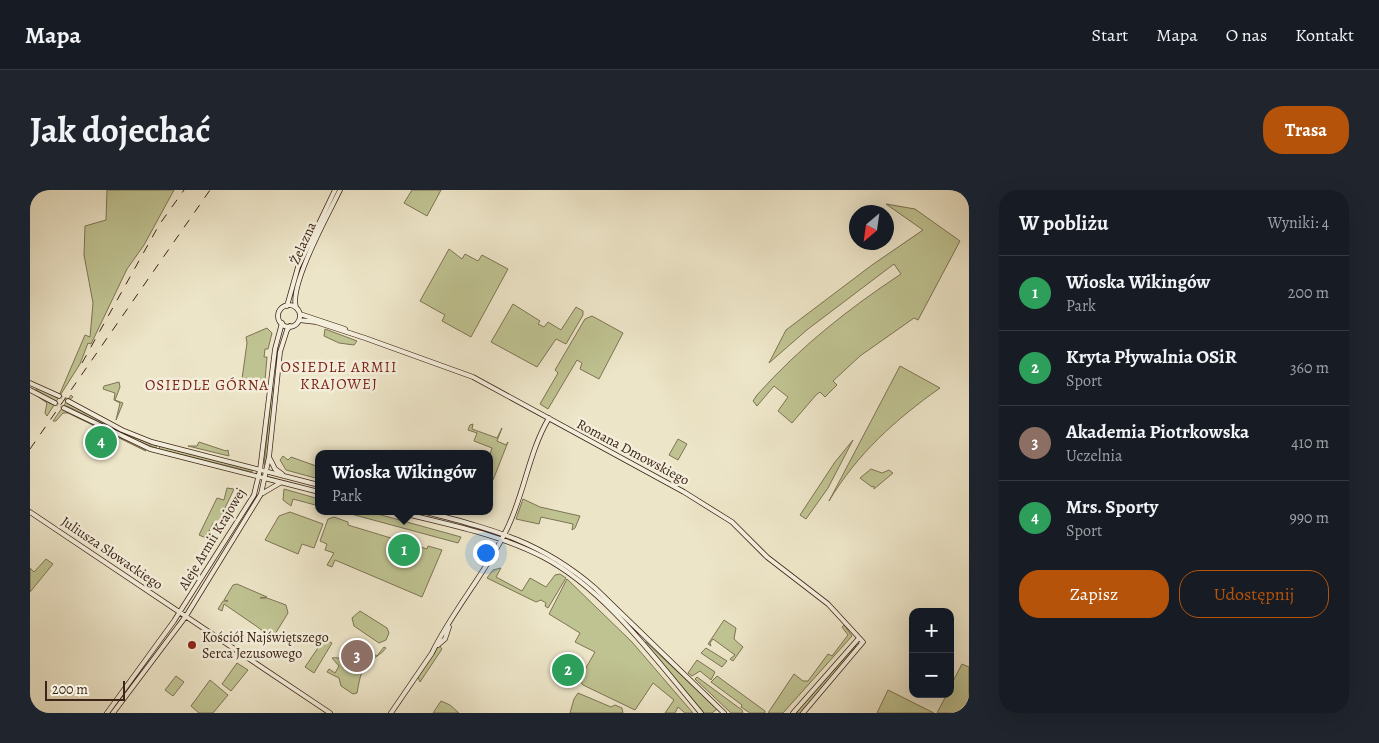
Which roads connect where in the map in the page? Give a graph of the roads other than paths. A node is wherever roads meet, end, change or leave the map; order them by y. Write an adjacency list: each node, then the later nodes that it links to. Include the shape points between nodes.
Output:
1 (334, 190): 3 (street, Żelazna, via 297,269)
2 (340, 190): 4 (street, Żelazna, via 299,278)
3 (287, 306): 4 (street); 8 (street, via 279,314)
4 (296, 307): 5 (street)
5 (300, 314): 6 (street); 7 (street, Romana Dmowskiego)
6 (299, 320): 7 (street, Romana Dmowskiego); 9 (street)
7 (317, 320): 16 (street, Romana Dmowskiego, via 473,377)
8 (282, 323): 9 (street); 18 (street, Aleje Armii Krajowej, via 275,349)
9 (290, 326): 17 (street, Aleje Armii Krajowej, via 280,352)
10 (30, 382): 12 (street)
11 (30, 390): 14 (street)
12 (59, 396)
13 (68, 401): 18 (street, via 143,438)
14 (55, 403)
15 (64, 408): 20 (street, via 150,449)
16 (549, 418): 30 (street); 40 (street, Romana Dmowskiego, via 678,488 725,518 767,557 832,606)
17 (269, 458): 19 (street, Aleje Armii Krajowej); 21 (street, via 275,469)
18 (260, 470): 19 (street); 20 (street, Aleje Armii Krajowej)
19 (267, 472): 21 (street); 22 (street, Aleje Armii Krajowej)
20 (259, 477): 22 (street); 32 (street, Aleje Armii Krajowej, via 251,500)
21 (289, 477): 24 (street)
22 (266, 478): 23 (street); 26 (street, Aleje Armii Krajowej)
23 (281, 482): 25 (street); 26 (street)
24 (315, 484)
25 (315, 491)
26 (261, 494): 34 (street, Aleje Armii Krajowej)
27 (30, 512): 33 (street, Juliusza Słowackiego)
28 (410, 515): 31 (street)
29 (436, 515): 30 (street)
30 (505, 534): 31 (street); 46 (street, via 539,548 575,571)
31 (501, 540): 44 (street, via 444,634 445,639 440,639); 45 (street, via 543,557 585,586 640,642)
32 (186, 604): 33 (street); 35 (street, Aleje Armii Krajowej)
33 (174, 608): 35 (street, Juliusza Słowackiego); 38 (street)
34 (191, 608): 36 (street, Aleje Armii Krajowej); 37 (street)
35 (180, 612): 36 (street, Juliusza Słowackiego); 38 (street, Aleje Armii Krajowej)
36 (186, 616): 37 (street, Juliusza Słowackiego); 39 (street, Aleje Armii Krajowej)
37 (192, 620): 39 (street); 43 (street, Juliusza Słowackiego)
38 (174, 621): 41 (street, Aleje Armii Krajowej)
39 (180, 623): 42 (street, Aleje Armii Krajowej)
40 (861, 640): 47 (street); 48 (street)
41 (107, 713)
42 (112, 713)
43 (330, 713)
44 (391, 713)
45 (701, 713)
46 (724, 713)
47 (793, 713)
48 (803, 713)

